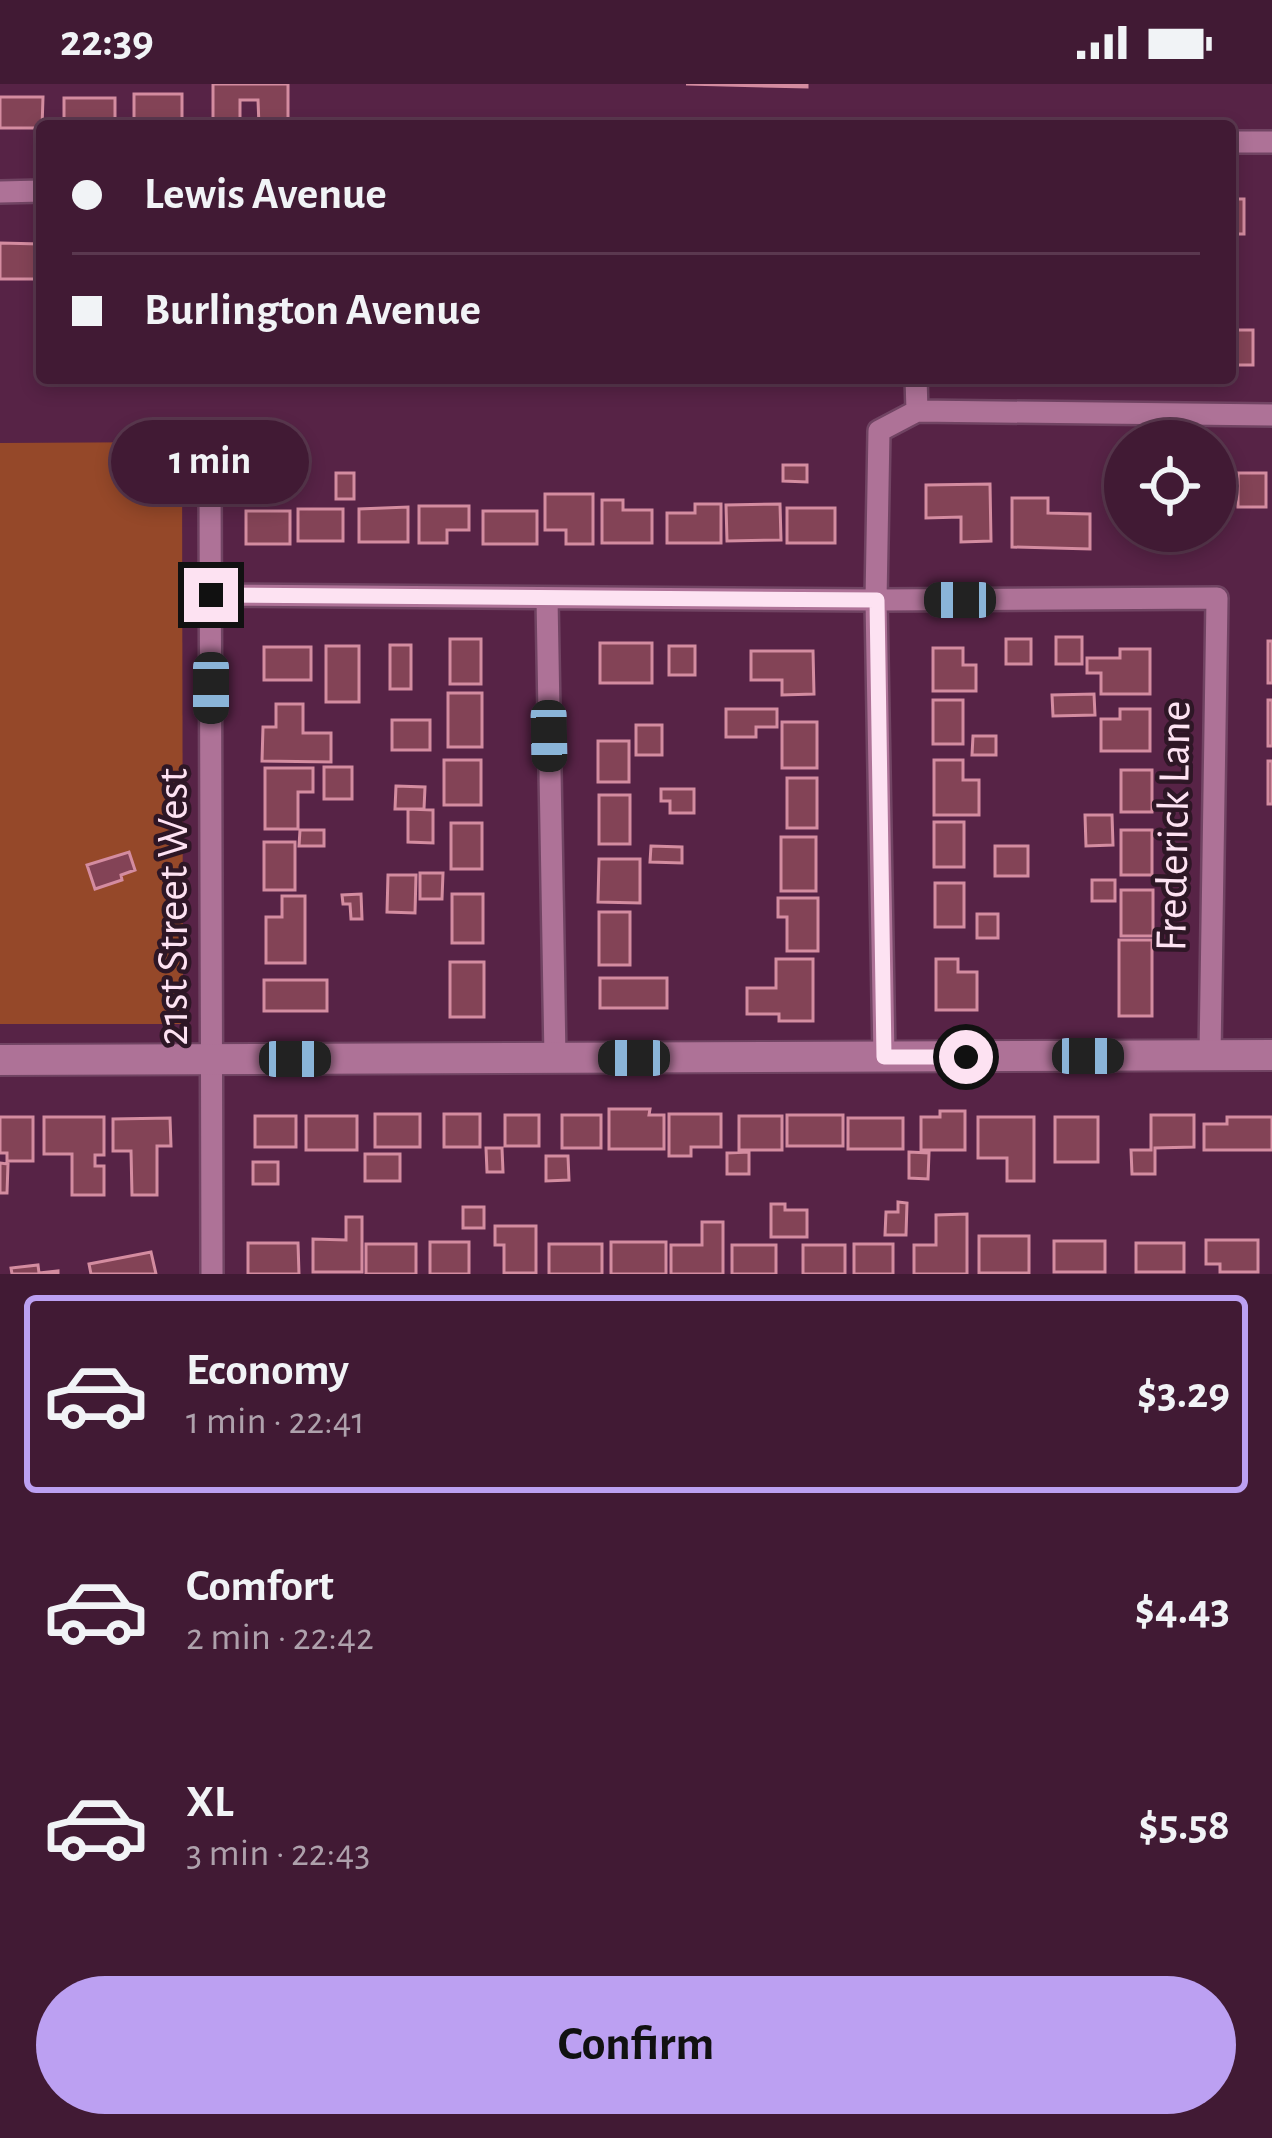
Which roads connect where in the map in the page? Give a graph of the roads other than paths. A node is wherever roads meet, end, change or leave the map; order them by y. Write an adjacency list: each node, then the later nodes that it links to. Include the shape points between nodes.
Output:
1 (1236, 142): 2 (street)
2 (1272, 142)
3 (36, 191): 4 (street)
4 (0, 192)
5 (916, 384): 6 (street)
6 (916, 411): 7 (street); 11 (street, via 879,431)
7 (1272, 415)
8 (210, 468): 9 (street, 21st Street West)
9 (211, 595): 10 (street); 16 (street, 21st Street West)
10 (547, 598): 11 (street); 15 (street)
11 (877, 600): 12 (street, Frederick Lane, via 1216,598); 14 (street)
12 (1210, 1055): 13 (street); 14 (street)
13 (1272, 1055)
14 (884, 1057): 15 (street)
15 (555, 1058): 16 (street)
16 (212, 1059): 17 (street); 18 (street, 21st Street West)
17 (0, 1060)
18 (212, 1274)

